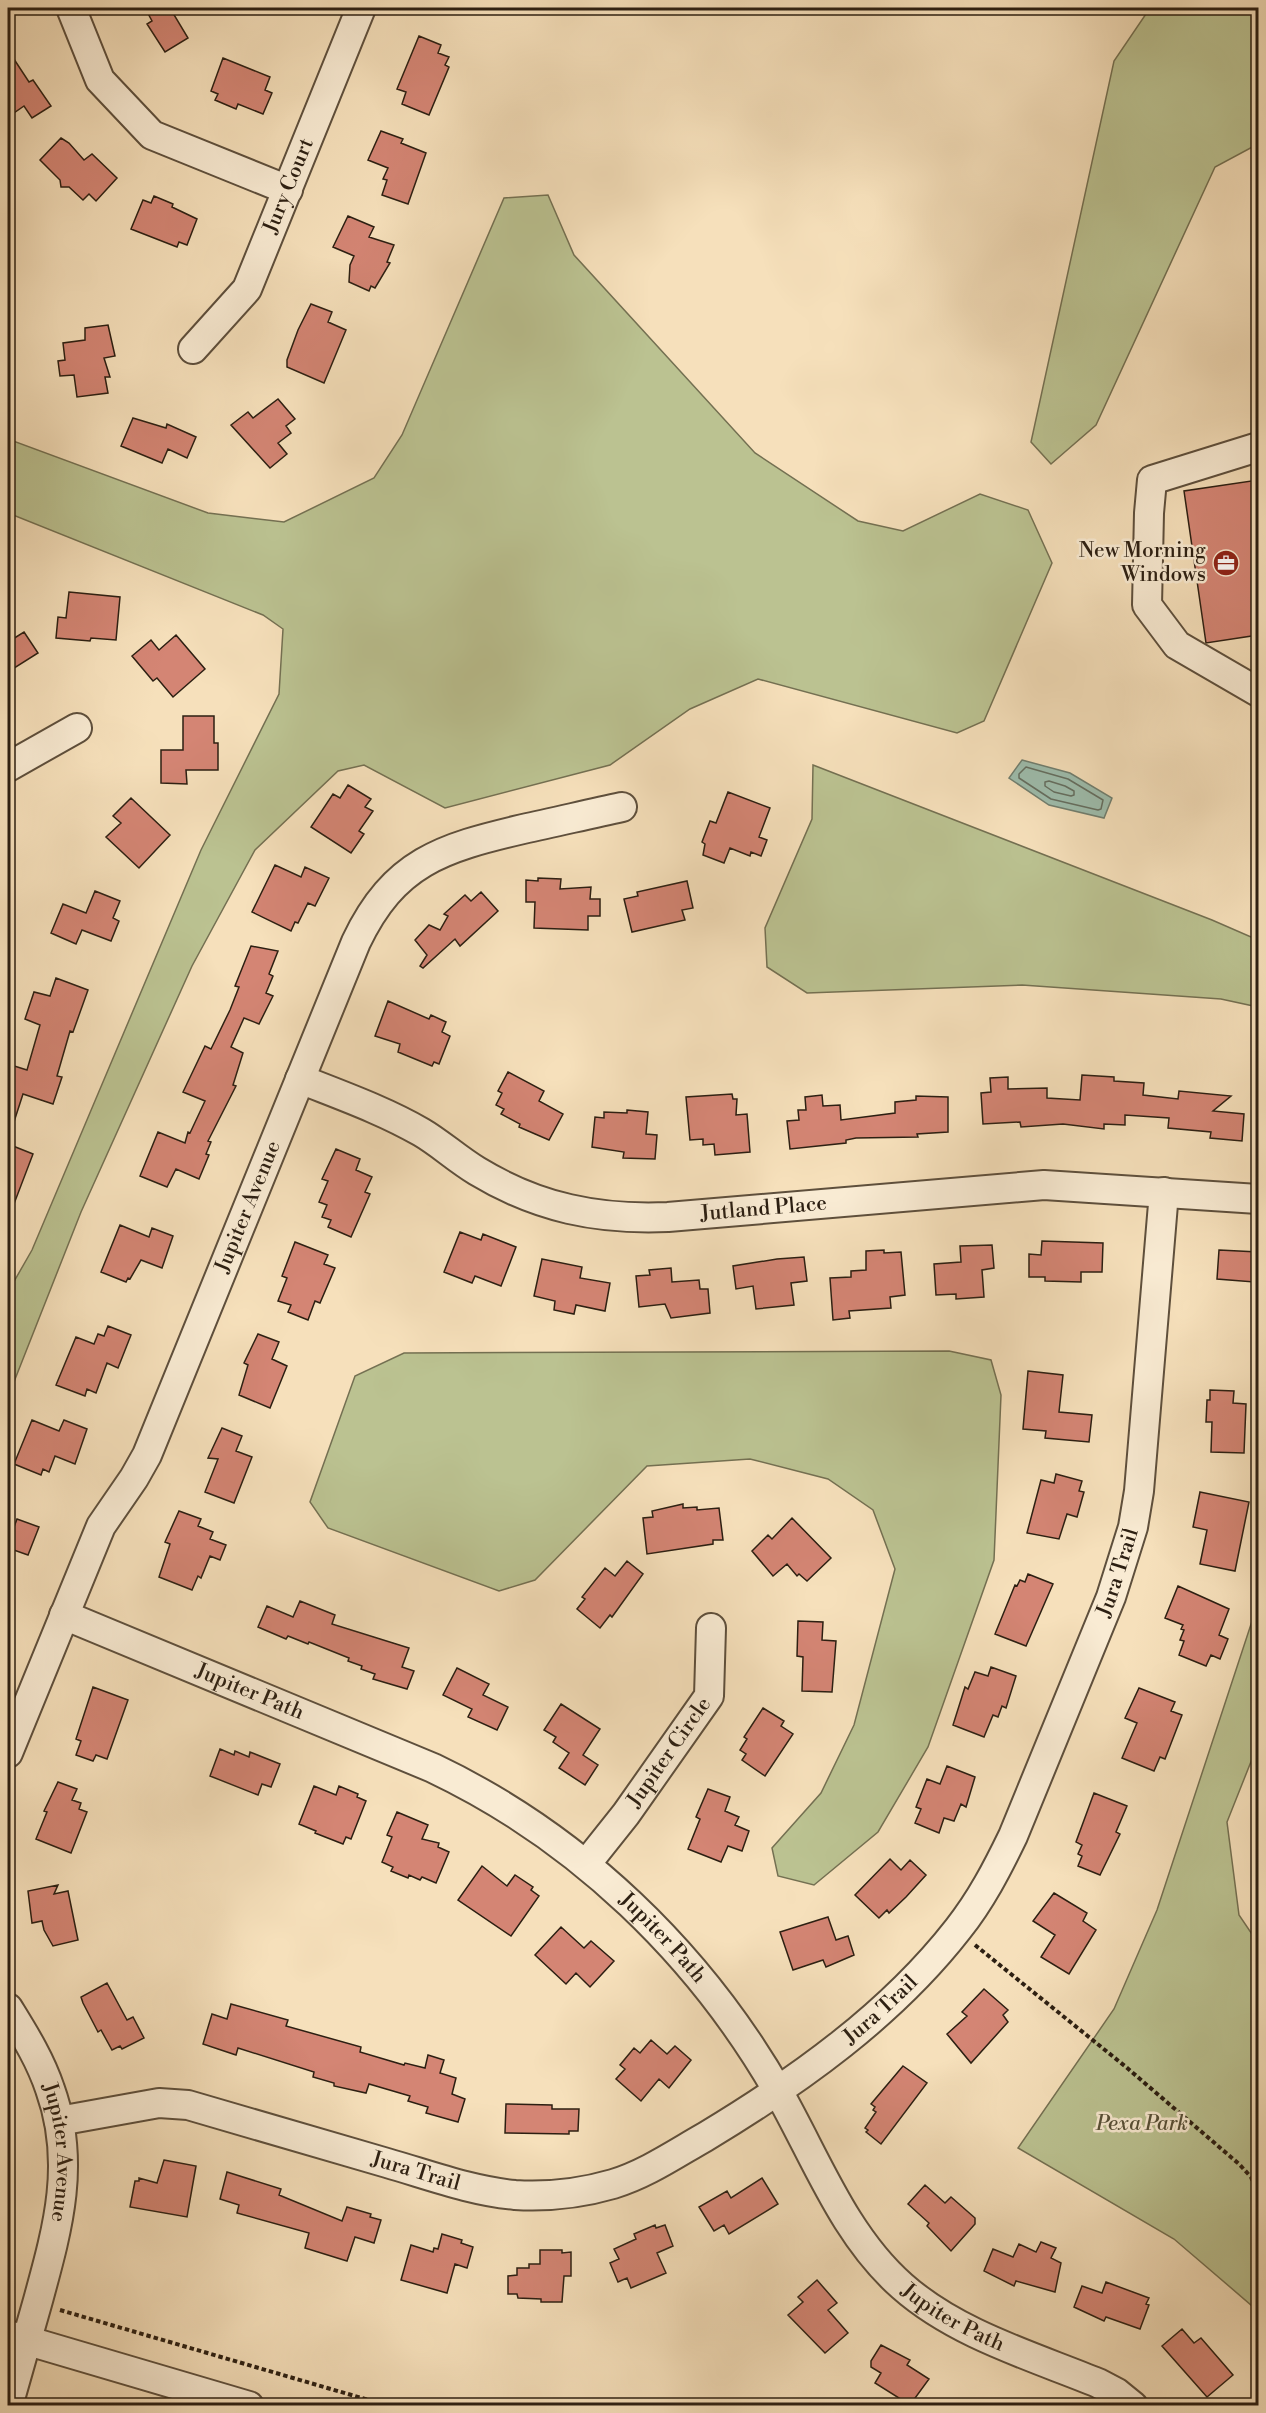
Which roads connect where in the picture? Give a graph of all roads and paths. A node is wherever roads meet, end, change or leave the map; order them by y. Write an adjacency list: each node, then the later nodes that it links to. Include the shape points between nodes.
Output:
1 (71, 8): 3 (street, via 100,80 152,135)
2 (361, 8): 3 (street, Jury Court)
3 (288, 190): 4 (street, Jury Court, via 247,289)
4 (193, 349)
5 (1258, 447): 6 (street, via 1152,480 1147,605 1177,645)
6 (1258, 692)
7 (77, 728): 8 (street)
8 (8, 767)
9 (622, 807): 10 (street, Jupiter Avenue, via 458,845 404,876 363,926)
10 (300, 1079): 11 (street, Jutland Place, via 395,1118 479,1172 532,1198 613,1217 668,1217 1044,1185); 13 (street, Jupiter Avenue, via 147,1455 101,1526)
11 (1164, 1192): 12 (street, Jutland Place); 17 (street, Jura Trail, via 1144,1454 1133,1527 1122,1564 1013,1836 996,1872)
12 (1258, 1199)
13 (64, 1615): 15 (street, Jupiter Avenue); 16 (street, Jupiter Path, via 463,1782)
14 (711, 1628): 16 (street, Jupiter Circle, via 709,1696 626,1814)
15 (8, 1753)
16 (586, 1863): 19 (street, Jupiter Path, via 643,1915 694,1971 739,2030)
17 (957, 1931): 19 (street, Jura Trail, via 876,2014); 21 (path, via 1239,2163 1251,2177)
18 (8, 2008): 20 (street, Jupiter Avenue, via 39,2062)
19 (778, 2091): 20 (street, Jura Trail, via 640,2173 592,2189 543,2195 516,2195 464,2186 188,2105 159,2103); 27 (street, Jupiter Path, via 847,2218 871,2255 902,2286 937,2313 1098,2383)
20 (59, 2121): 22 (street, Jupiter Avenue, via 63,2191 53,2248)
21 (1258, 2195)
22 (37, 2303): 23 (street, Jupiter Avenue); 26 (path)
23 (17, 2338): 24 (street, Jupiter Avenue); 25 (street)
24 (8, 2406)
25 (249, 2406)
26 (389, 2406)
27 (1133, 2406)

